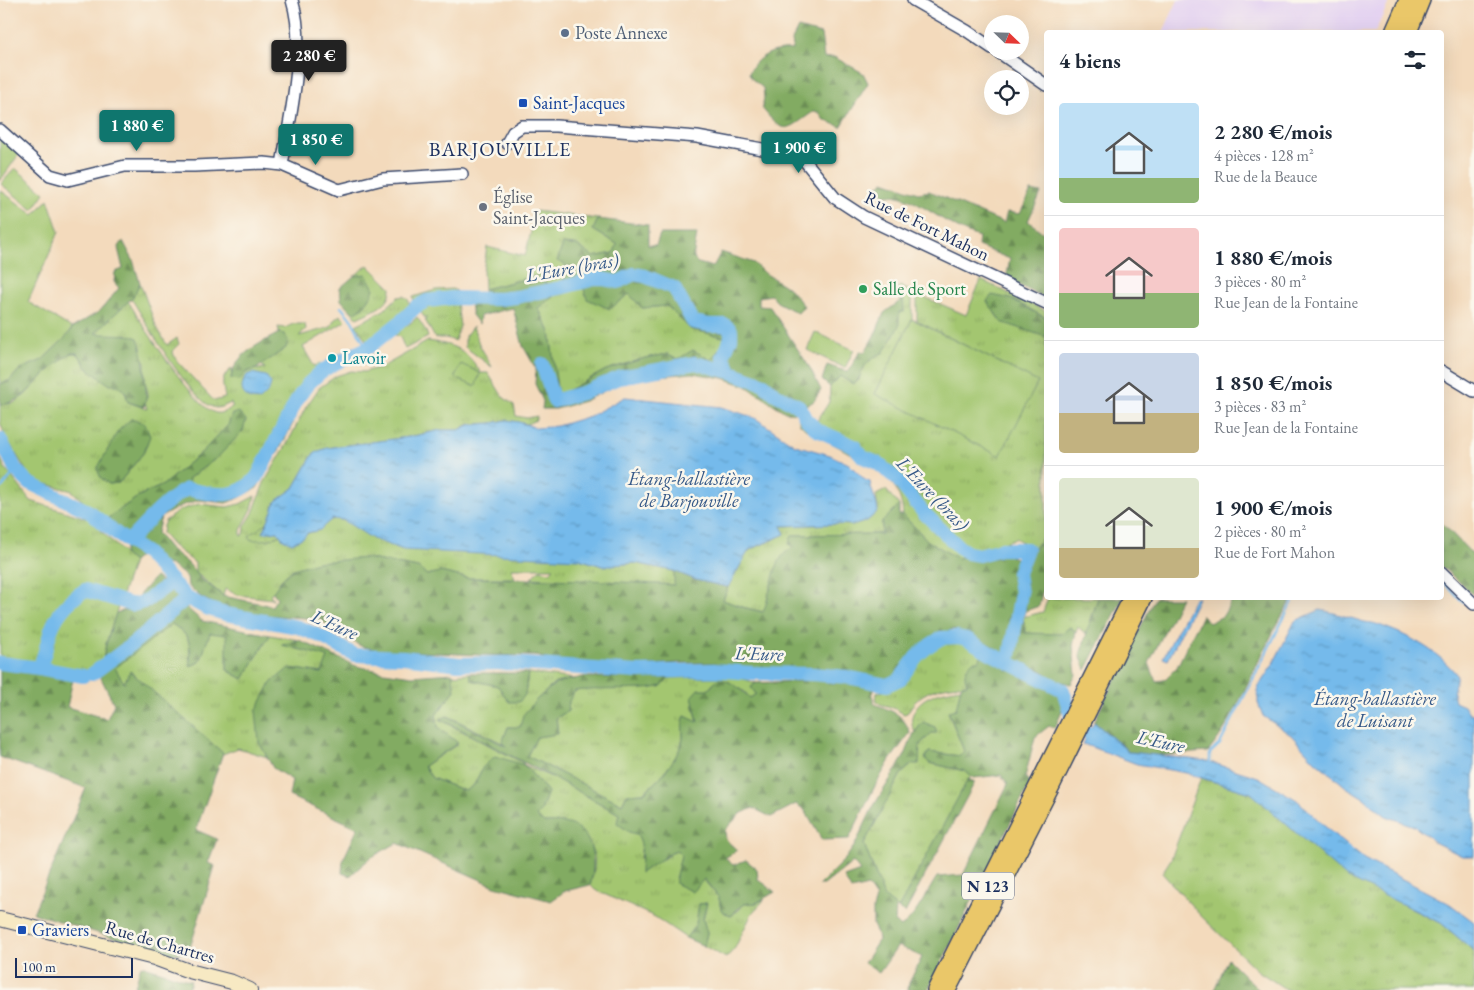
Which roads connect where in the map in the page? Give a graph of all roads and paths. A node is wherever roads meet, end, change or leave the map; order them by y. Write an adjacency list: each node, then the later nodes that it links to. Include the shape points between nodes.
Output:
1 (292, 0): 12 (street, via 297,20 298,61)
2 (913, 0): 7 (street)
3 (1407, 0): 5 (main road)
4 (1422, 0): 6 (main road)
5 (1394, 30)
6 (1410, 30)
7 (984, 43)
8 (1010, 60): 9 (street)
9 (1044, 84)
10 (0, 130): 12 (street, via 50,175 68,180 124,166)
11 (507, 143): 14 (street, Rue de Fort Mahon, via 522,126 556,126 715,139 790,154 805,160 834,198 864,217)
12 (282, 165): 13 (street, via 339,190 383,179)
13 (462, 174)
14 (1044, 302)
15 (1444, 373): 16 (street)
16 (1474, 391)
17 (1444, 575): 20 (street)
18 (1130, 600): 21 (main road, N 123)
19 (1143, 600): 21 (main road, N 123)
20 (1474, 604)
21 (1109, 655): 22 (main road, N 123)
22 (1046, 784): 25 (main road, N 123); 26 (main road, N 123)
23 (0, 919): 24 (main road, Rue de Chartres, via 137,954)
24 (250, 990)
25 (935, 990)
26 (948, 990)

